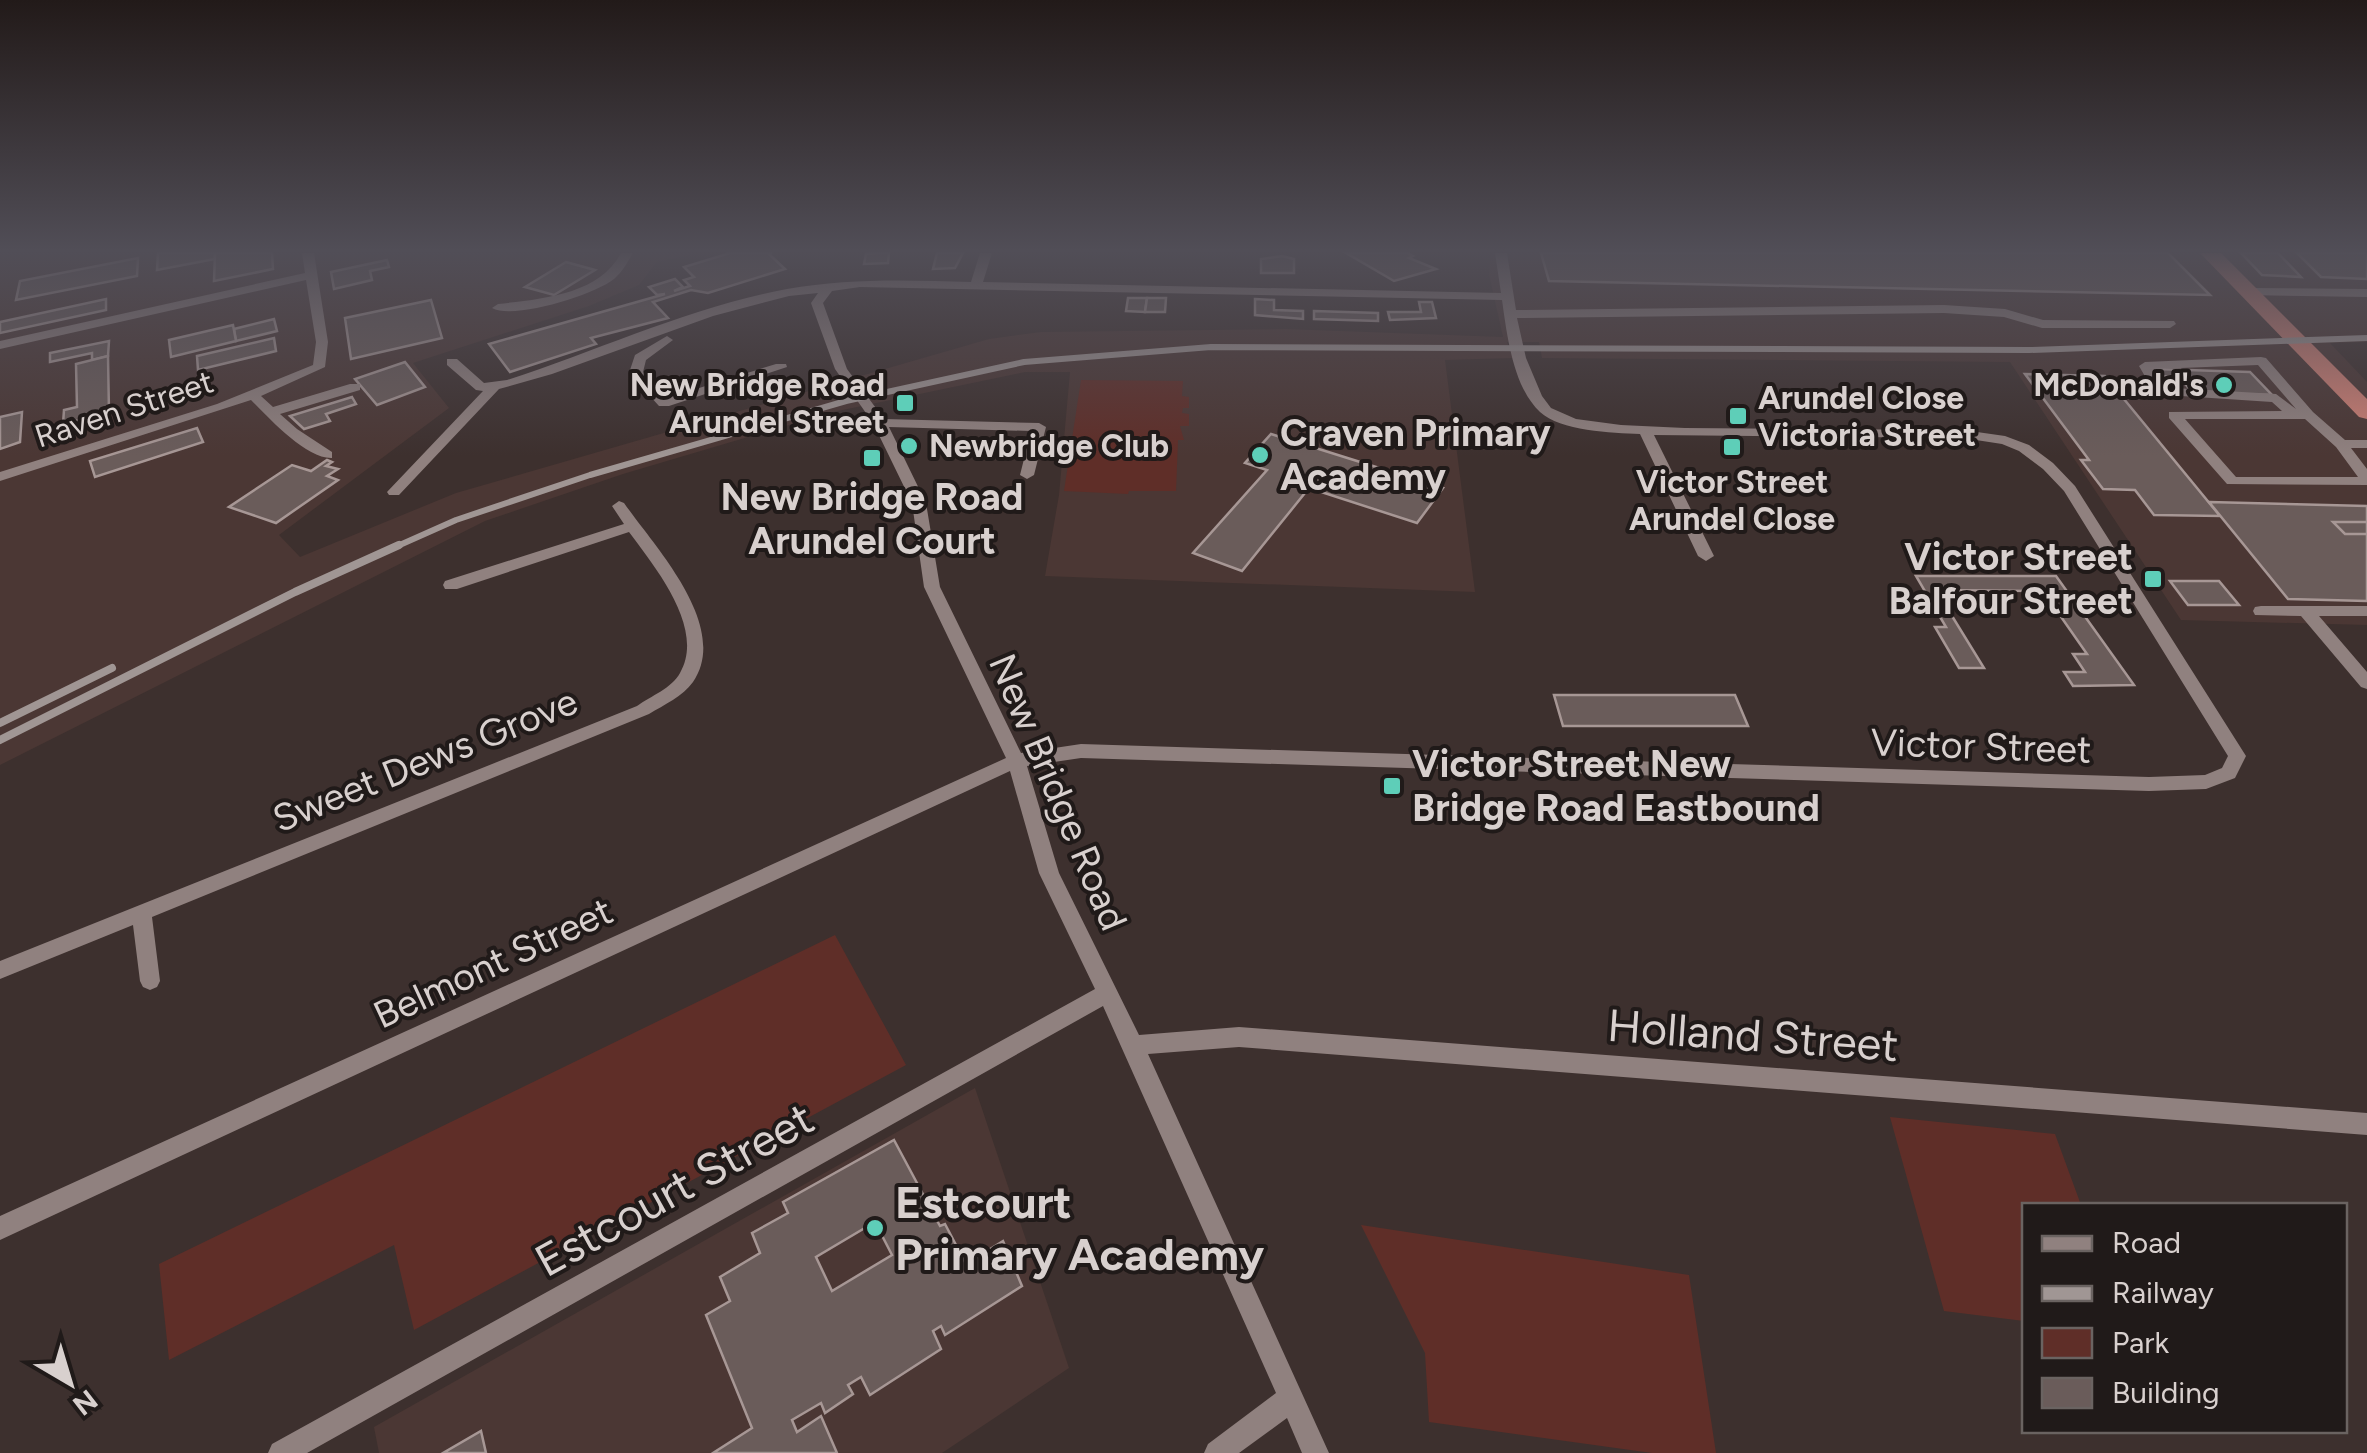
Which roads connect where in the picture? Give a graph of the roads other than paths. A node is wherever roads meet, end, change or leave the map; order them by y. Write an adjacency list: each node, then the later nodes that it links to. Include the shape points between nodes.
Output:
1 (109, 321): 10 (street)
2 (318, 321): 15 (street, Raven Street, via 318,368)
3 (691, 321): 13 (street)
4 (703, 321): 12 (street, via 705,326 640,358 636,374 656,398 674,403)
5 (824, 321): 19 (street, New Bridge Road, via 842,369)
6 (1514, 321): 20 (street, via 1530,392 1550,416 1576,427)
7 (2031, 321): 9 (street)
8 (2277, 321): 17 (highway)
9 (2170, 324)
10 (0, 345)
11 (452, 362): 13 (street, via 481,387)
12 (781, 367)
13 (502, 385): 27 (street)
14 (355, 388): 16 (street)
15 (253, 395): 16 (street); 25 (street, Raven Street)
16 (271, 412): 23 (street)
17 (2367, 412)
18 (2301, 415): 18 (street, via 2276,398 2196,396 2150,375 2145,366 2261,361); 21 (street); 26 (street, via 2174,414 2232,481)
19 (880, 423): 24 (street, via 1038,428); 36 (street, New Bridge Road, via 919,504 939,606)
20 (1645, 431): 30 (street); 36 (street, Victor Street, via 1949,431 2006,440 2039,456 2070,489 2238,756 2229,774 2206,782 2149,784 1081,751)
21 (2341, 444): 22 (street); 26 (street)
22 (2367, 444)
23 (326, 454)
24 (1027, 475)
25 (0, 477)
26 (2367, 480)
27 (394, 492)
28 (619, 506): 29 (street, Sweet Dews Grove)
29 (632, 526): 31 (street); 37 (street, Sweet Dews Grove, via 693,618 699,649 686,679 643,710)
30 (1706, 556)
31 (450, 584)
32 (2261, 611): 33 (street)
33 (2306, 611): 34 (street); 35 (street)
34 (2367, 612)
35 (2367, 683)
36 (1016, 762): 40 (street, New Bridge Road, via 1049,873); 43 (street, Belmont Street)
37 (141, 913): 38 (street, Sweet Dews Grove); 39 (street)
38 (0, 970)
39 (150, 982)
40 (1106, 994): 41 (street, New Bridge Road); 45 (street, Estcourt Street)
41 (1133, 1045): 42 (street, Holland Street, via 1239,1037); 44 (street, New Bridge Road)
42 (2367, 1124)
43 (0, 1228)
44 (1290, 1399): 46 (street); 47 (street, New Bridge Road)
45 (281, 1453)
46 (1217, 1453)
47 (1316, 1453)

